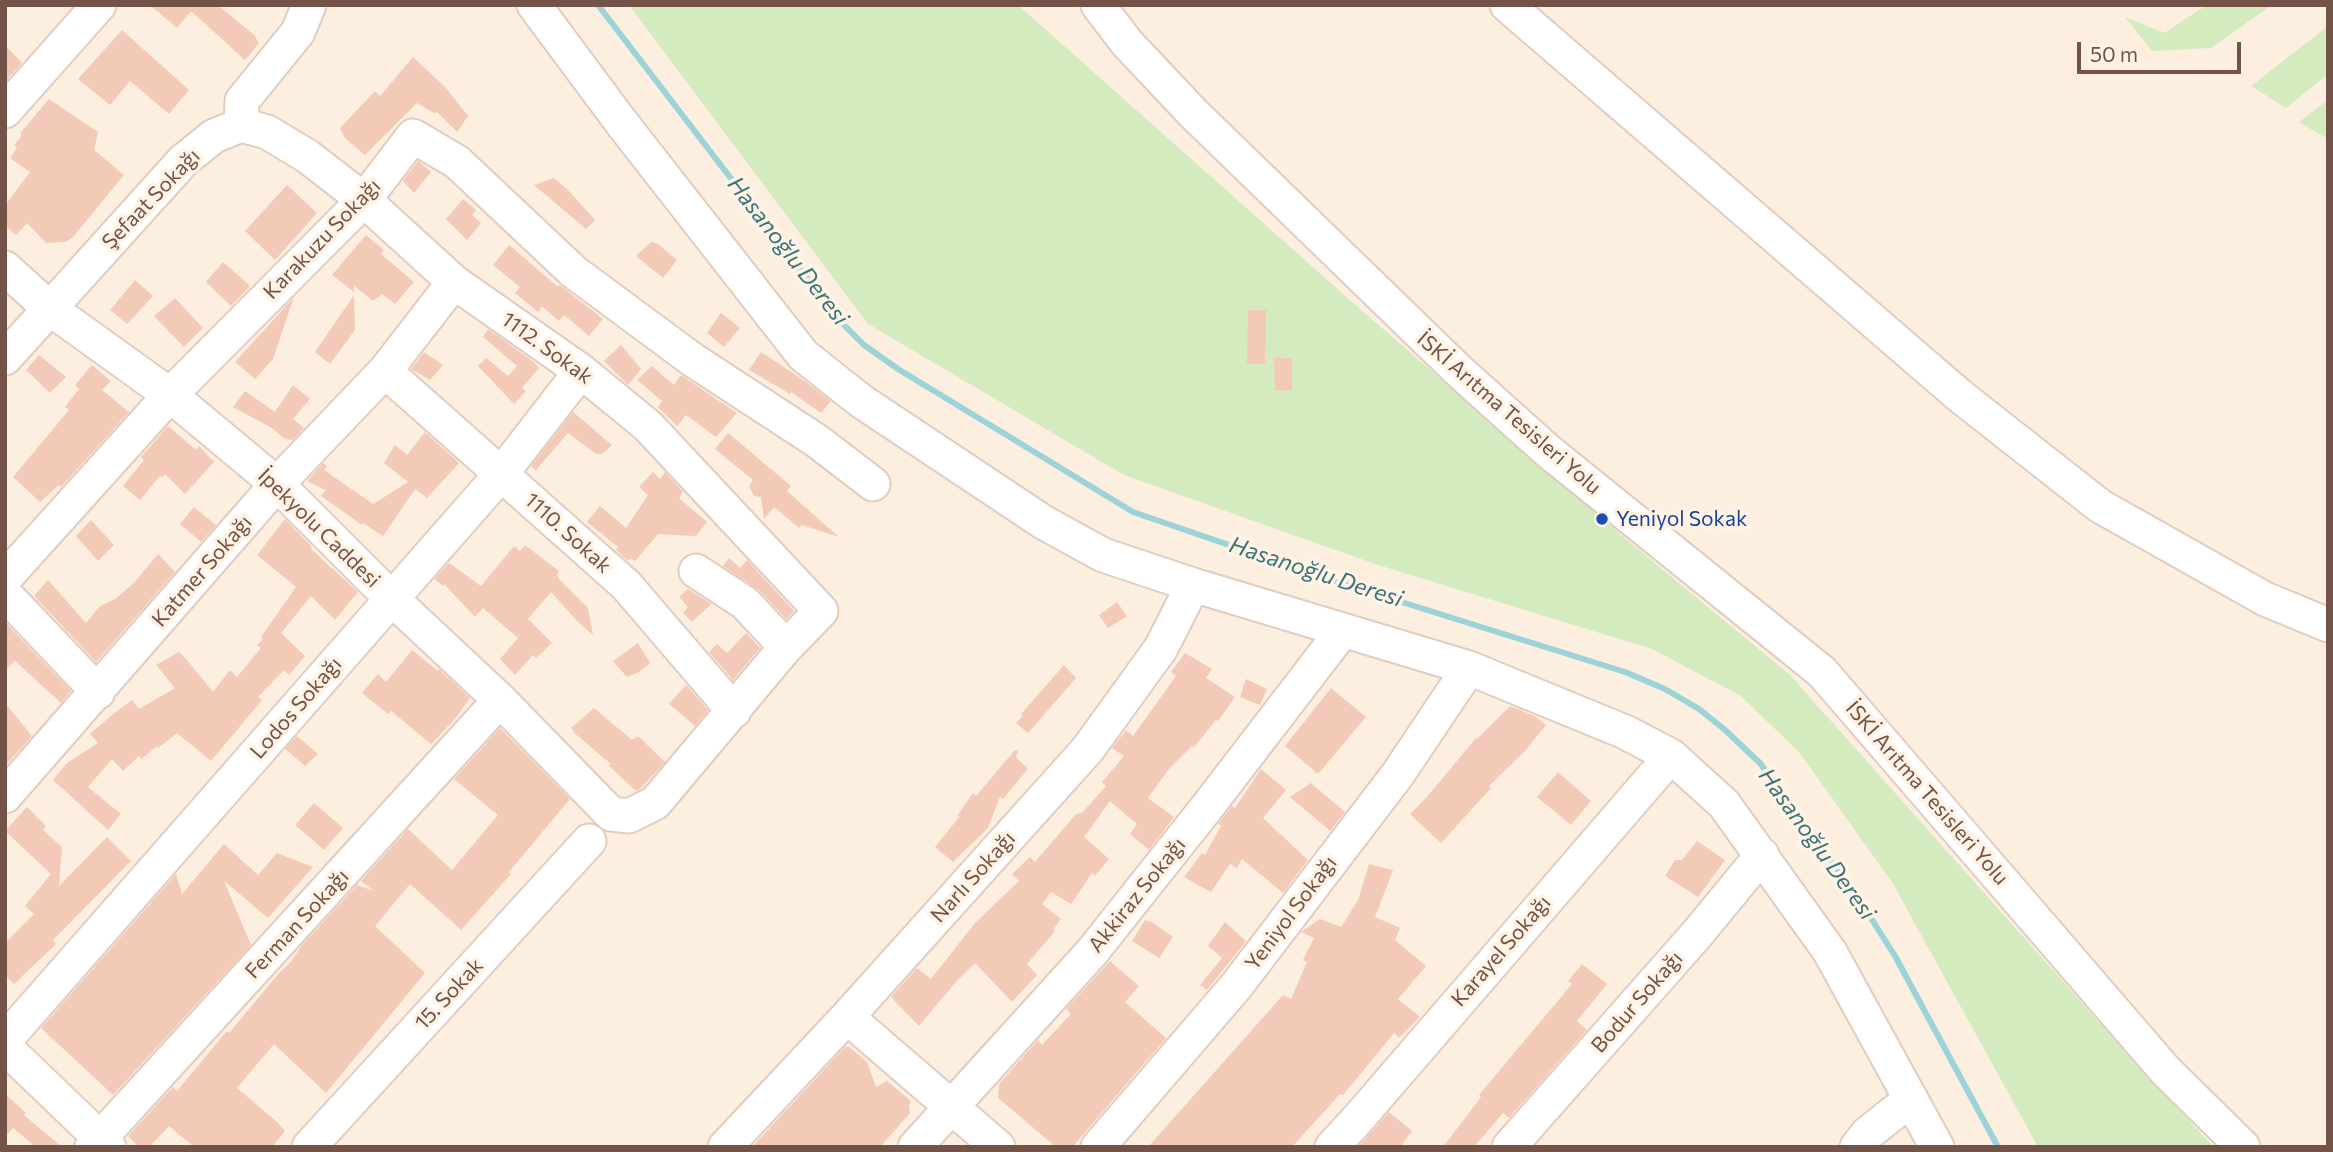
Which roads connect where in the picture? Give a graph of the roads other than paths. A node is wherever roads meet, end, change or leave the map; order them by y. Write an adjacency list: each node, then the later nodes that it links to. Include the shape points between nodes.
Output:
1 (99, 5): 6 (street)
2 (309, 5): 7 (street, via 298,32 243,101)
3 (534, 5): 21 (street, via 803,355 861,401 1043,522 1103,555)
4 (1098, 5): 50 (street, İSKİ Arıtma Tesisleri Yolu, via 1194,114 1458,371 1548,451 1822,672 2165,1070)
5 (1507, 5): 24 (street, via 1960,396 2100,506 2265,599)
6 (5, 111)
7 (241, 125): 8 (street, 1112. Sokak, via 267,132 307,156); 11 (street, Şefaat Sokağı, via 214,136 183,161)
8 (364, 200): 10 (street, 1112. Sokak); 15 (street, Karakuzu Sokağı); 18 (street, Karakuzu Sokağı, via 413,136 457,162 574,272)
9 (5, 268): 11 (street, İpekyolu Caddesi)
10 (454, 282): 13 (street, Katmer Sokağı); 14 (street, 1112. Sokak)
11 (49, 307): 12 (street, Şefaat Sokağı); 15 (street, İpekyolu Caddesi)
12 (5, 358)
13 (385, 371): 16 (street, 1110. Sokak); 17 (street, Katmer Sokağı)
14 (581, 371): 16 (street, Lodos Sokağı); 26 (street, 1112. Sokak, via 648,426 821,611)
15 (170, 395): 17 (street, İpekyolu Caddesi); 20 (street, Karakuzu Sokağı)
16 (502, 473): 23 (street, Lodos Sokağı); 30 (street, 1110. Sokak, via 626,586)
17 (277, 484): 23 (street, İpekyolu Caddesi); 28 (street, Katmer Sokağı)
18 (873, 484)
19 (696, 571): 26 (street, via 746,603)
20 (5, 578)
21 (1194, 586): 25 (street); 35 (street, Narlı Sokağı, via 1161,648 1088,749)
22 (5, 594): 28 (street)
23 (391, 598): 29 (street, İpekyolu Caddesi); 36 (street, Lodos Sokağı)
24 (2328, 625)
25 (1343, 630): 27 (street); 39 (street, Akkiraz Sokağı, via 1092,952)
26 (786, 647): 30 (street)
27 (1469, 668): 31 (street, via 1625,732); 45 (street, Yeniyol Sokağı, via 1398,774 1237,985)
28 (98, 692): 32 (street, Katmer Sokağı)
29 (500, 700): 30 (street, İpekyolu Caddesi, via 611,814 629,816 655,803); 40 (street, Ferman Sokağı)
30 (734, 712)
31 (1671, 756): 34 (street, via 1724,804); 46 (street, Karayel Sokağı)
32 (5, 796)
33 (589, 841): 41 (street, 15. Sokak)
34 (1762, 855): 38 (street, via 1830,952); 47 (street, Bodur Sokağı)
35 (847, 1017): 39 (street); 42 (street, Narlı Sokağı)
36 (5, 1040)
37 (5, 1047): 40 (street)
38 (1911, 1099): 48 (street); 49 (street)
39 (953, 1106): 43 (street, Akkiraz Sokağı); 44 (street)
40 (100, 1144)
41 (309, 1147)
42 (724, 1147)
43 (915, 1147)
44 (998, 1147)
45 (1098, 1147)
46 (1332, 1147)
47 (1509, 1147)
48 (1857, 1147)
49 (1937, 1147)
50 (2243, 1147)

